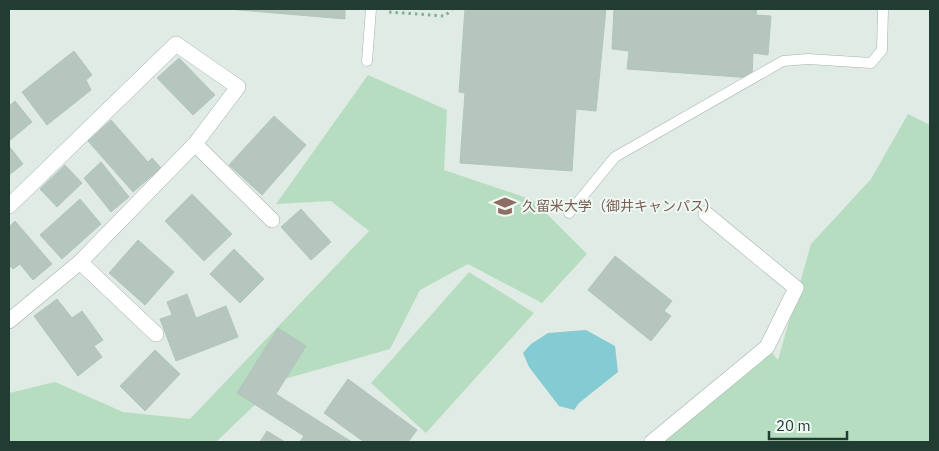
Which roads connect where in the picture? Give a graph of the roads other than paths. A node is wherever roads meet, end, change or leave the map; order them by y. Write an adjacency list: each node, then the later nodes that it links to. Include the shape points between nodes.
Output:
1 (883, 9): 6 (lane, via 882,50 871,63 808,59 783,62 615,158)
2 (371, 10): 3 (lane)
3 (367, 61)
4 (195, 144): 5 (street, via 238,87 176,44); 8 (street); 9 (street)
5 (9, 206)
6 (570, 213)
7 (706, 214): 12 (street, via 796,288 767,347)
8 (272, 220)
9 (80, 262): 10 (street); 11 (street)
10 (9, 321)
11 (156, 334)
12 (652, 442)

